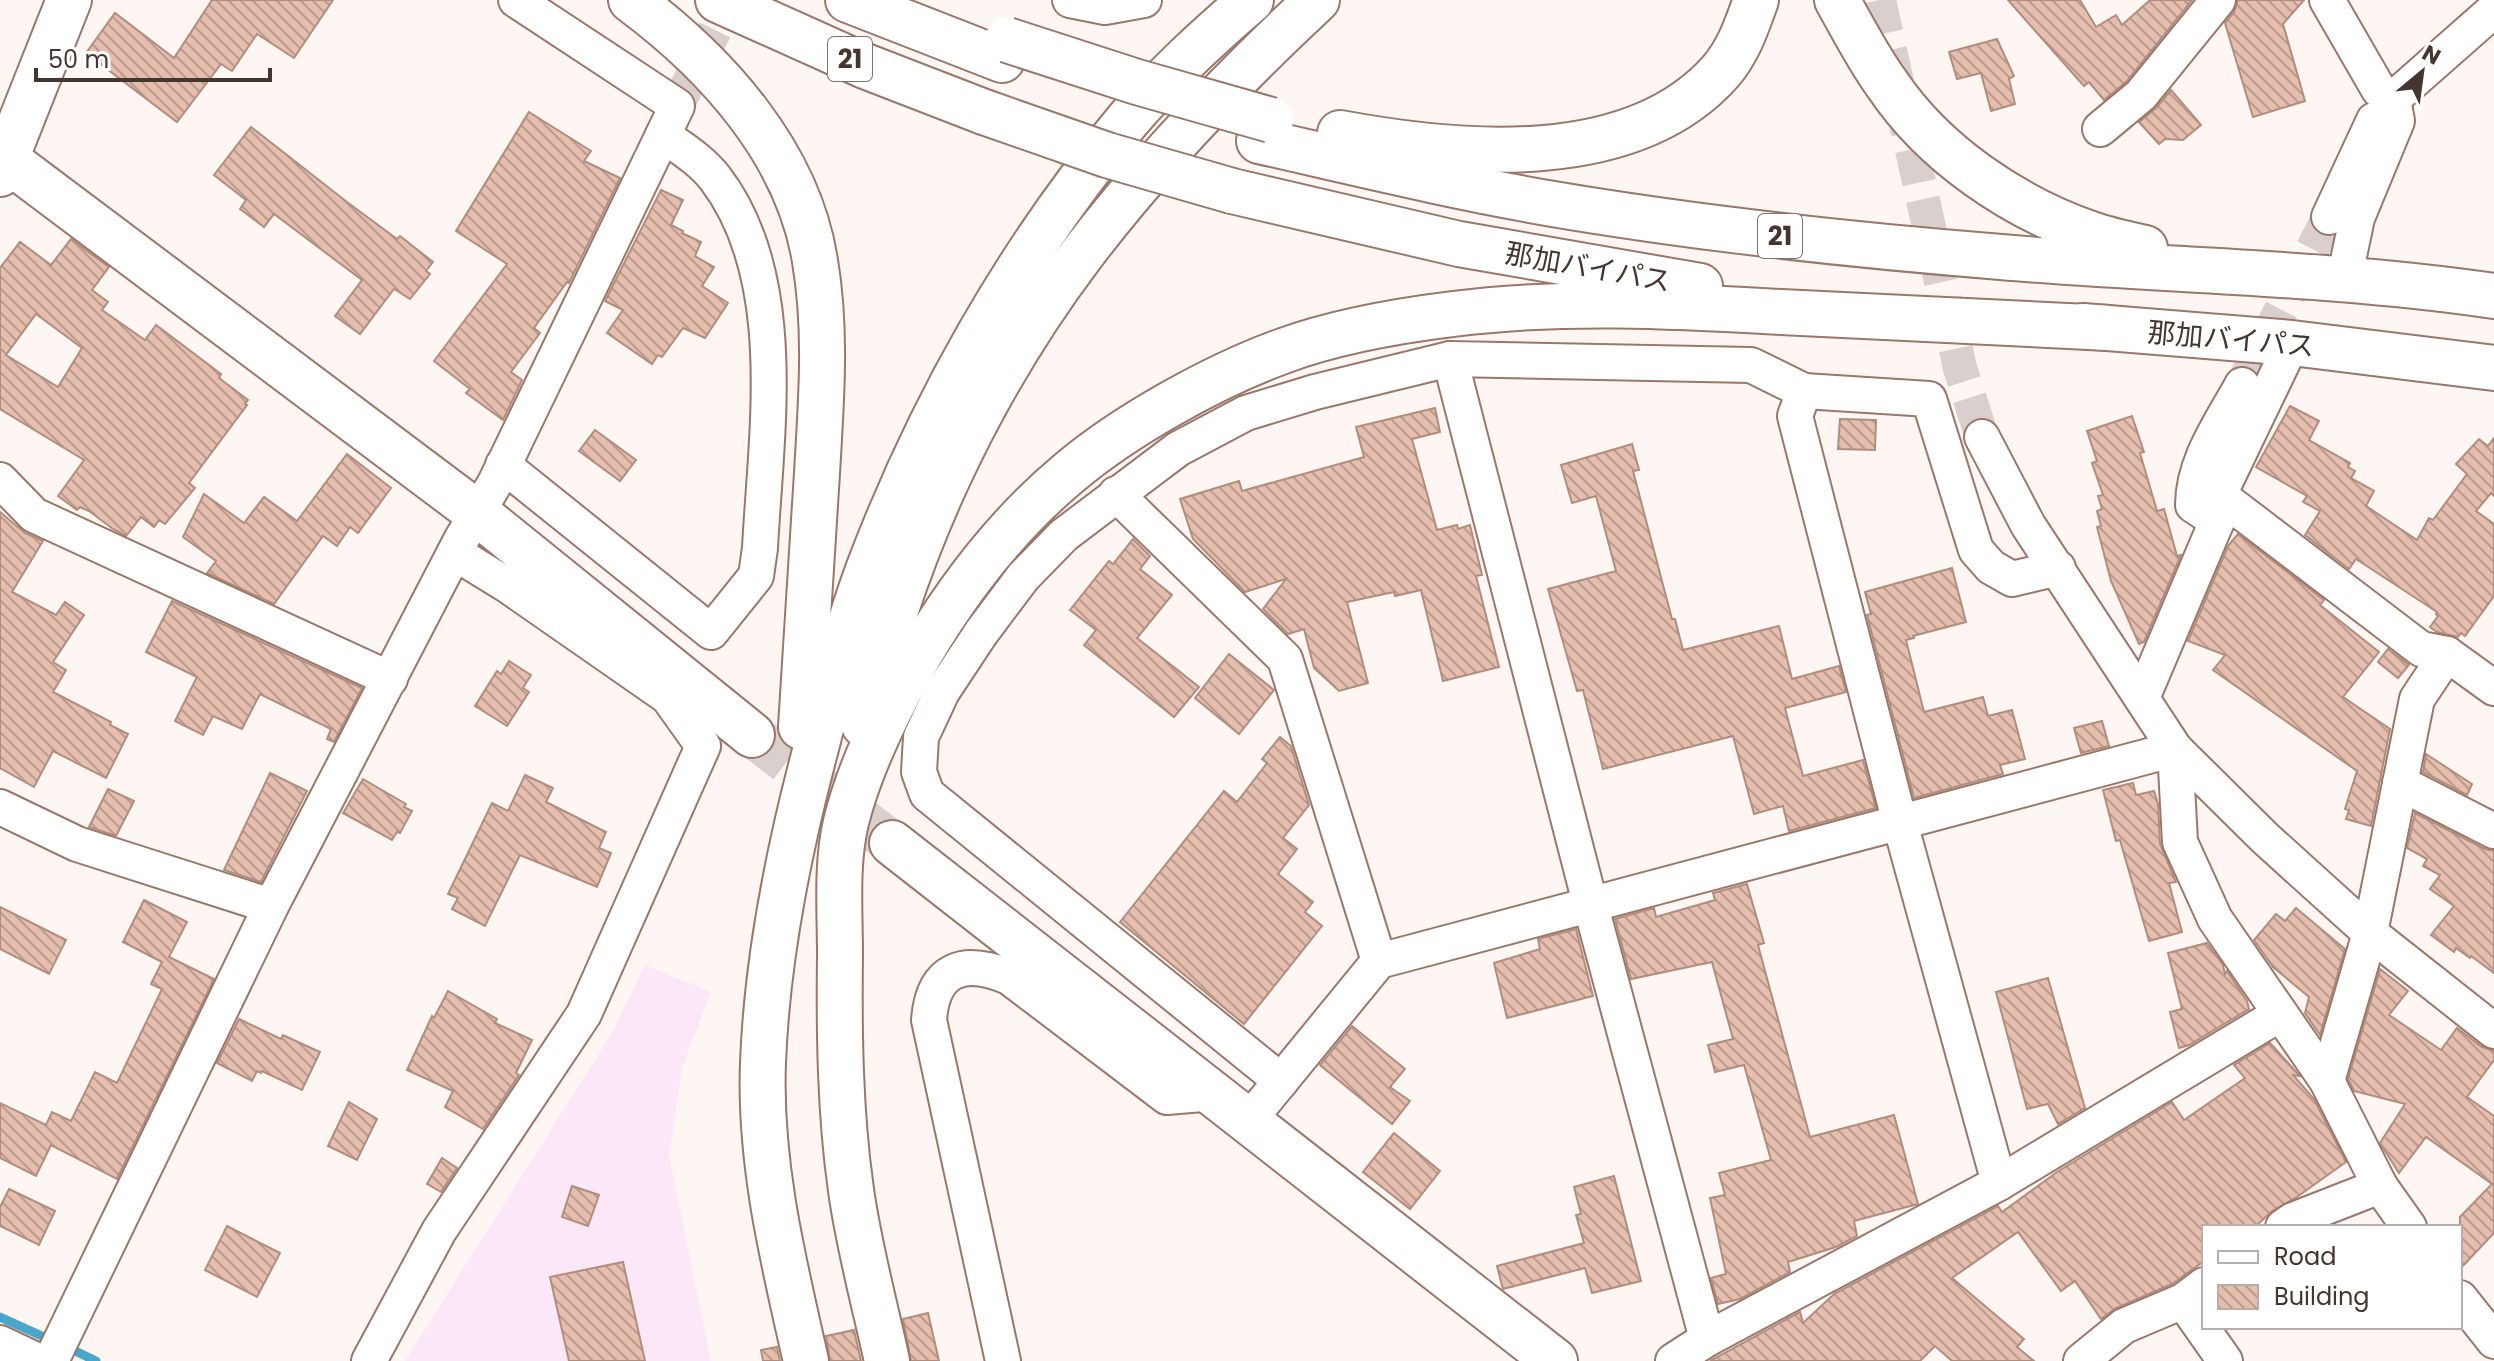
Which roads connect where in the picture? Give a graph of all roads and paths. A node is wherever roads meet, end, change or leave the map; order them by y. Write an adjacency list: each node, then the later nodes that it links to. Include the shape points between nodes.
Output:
1 (69, 0): 21 (main road)
2 (516, 0): 20 (street, via 677,106)
3 (631, 0): 49 (main road, via 707,65 746,110 780,163 815,259 822,375)
4 (718, 0): 25 (main road, 那加バイパス / 21, bridge, via 984,112 1232,191 1459,244 1700,286)
5 (848, 0): 16 (main road, 那加バイパス / 21)
6 (897, 0): 16 (main road)
7 (1070, 0): 8 (street, via 1105,7)
8 (1144, 0)
9 (1251, 0): 49 (main road, via 1186,57 1128,119 1038,239 979,334 905,481 867,573)
10 (1317, 0): 48 (main road, via 1235,78 1124,200 1039,316 1000,381 958,456 896,602 861,736)
11 (1756, 0): 19 (main road, via 1744,36 1723,69 1695,97 1614,136 1554,148 1472,149)
12 (1837, 0): 23 (main road, via 1888,86 1920,124 1999,190 2091,234 2151,250)
13 (2218, 0): 18 (street, via 2141,95)
14 (2327, 0): 17 (street, via 2379,90)
15 (2494, 10): 17 (street)
16 (1004, 50): 19 (main road, 那加バイパス / 21, via 1133,104)
17 (2390, 96): 22 (street); 23 (street, via 2397,121)
18 (2100, 129)
19 (1265, 130): 23 (main road, 那加バイパス / 21, via 1407,175 1693,226 2003,258)
20 (663, 135): 32 (street); 32 (street, via 714,177 738,214 765,306 769,360 756,576 711,632)
21 (2, 162): 36 (main road)
22 (2329, 217)
23 (2326, 278): 24 (main road, 那加バイパス / 21)
24 (2494, 296)
25 (2109, 328): 26 (main road, 那加バイパス / 21); 48 (main road, via 1692,307 1556,307 1457,313 1366,328 1284,351 1209,384 1139,424 1071,471 1021,518 930,635 871,750)
26 (2292, 343): 28 (main road, 那加バイパス / 21); 35 (street)
27 (1450, 359): 30 (street, via 1751,365); 34 (street, via 1246,413 1178,449); 52 (street)
28 (2494, 368)
29 (2242, 385): 35 (street, via 2200,463 2193,488 2193,505)
30 (1804, 391): 38 (street, via 1929,399 1976,550 2012,579); 47 (street, via 1795,416)
31 (1982, 437): 38 (street, via 2028,525)
32 (503, 465): 36 (street)
33 (0, 480): 40 (street, via 34,515)
34 (1116, 494): 55 (street, via 1285,659); 58 (street, via 1064,535 1023,577 981,633 942,692 921,737 919,772 927,794)
35 (2218, 508): 39 (street, via 2421,649); 42 (street)
36 (476, 512): 37 (street); 43 (main road)
37 (455, 553): 40 (street); 73 (street, via 668,697 703,746 584,1014 439,1231)
38 (2058, 568): 42 (street)
39 (2447, 654): 41 (street); 45 (street, via 2417,699)
40 (390, 679): 53 (street)
41 (2494, 688)
42 (2142, 698): 44 (street)
43 (752, 735)
44 (2175, 749): 47 (street); 54 (street); 56 (street, via 2180,842 2215,919)
45 (2400, 783): 50 (street); 54 (street)
46 (0, 807): 53 (street, via 77,844)
47 (1900, 823): 52 (street); 62 (street)
48 (846, 824): 75 (main road, via 839,1007 844,1117 851,1192)
49 (796, 825): 74 (main road, via 778,917 762,1066 774,1209)
50 (2494, 831)
51 (892, 843): 60 (main road)
52 (1590, 903): 55 (street); 69 (street)
53 (271, 906): 72 (street)
54 (2370, 933): 57 (street); 59 (street)
55 (1379, 961): 58 (street)
56 (2280, 1014): 59 (street); 62 (street)
57 (2494, 1031)
58 (1281, 1081): 61 (street)
59 (2327, 1081): 63 (street)
60 (1214, 1093): 61 (main road); 76 (street, via 1167,1097 1009,977 987,967 962,967 944,978 931,997 929,1020)
61 (1249, 1120): 77 (main road)
62 (1999, 1183): 69 (street)
63 (2380, 1186): 64 (street); 65 (street)
64 (2286, 1225)
65 (2408, 1225)
66 (2194, 1293): 79 (street, via 2124,1326)
67 (2462, 1301): 70 (street)
68 (2210, 1329): 80 (street)
69 (1707, 1339): 78 (street)
70 (2494, 1341)
71 (0, 1343): 72 (street)
72 (50, 1354)
73 (369, 1361)
74 (806, 1361)
75 (887, 1361)
76 (1003, 1361)
77 (1555, 1361)
78 (1673, 1361)
79 (2081, 1361)
80 (2225, 1361)

